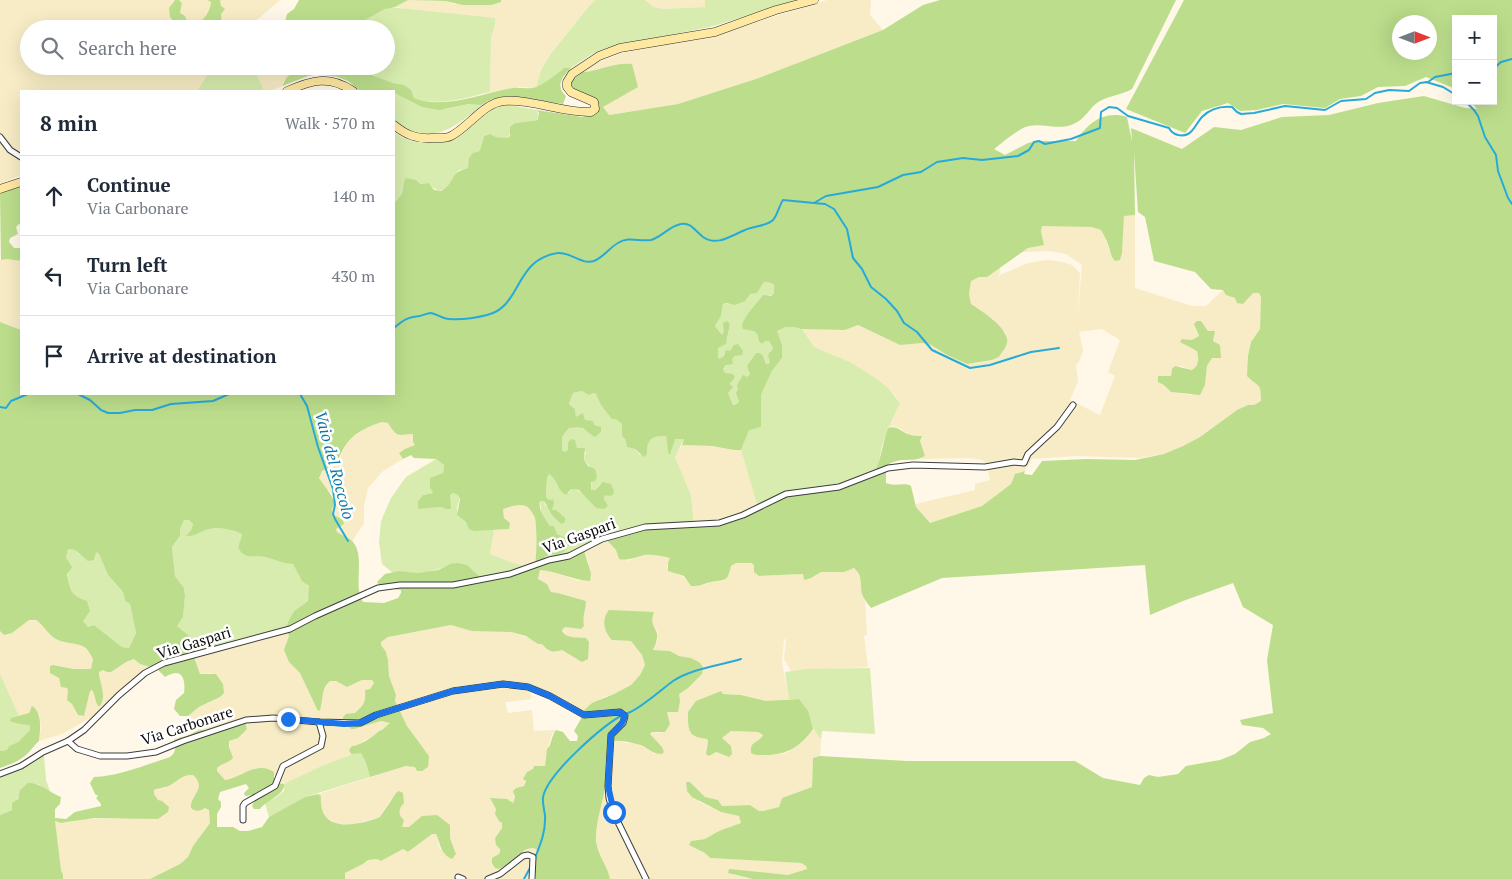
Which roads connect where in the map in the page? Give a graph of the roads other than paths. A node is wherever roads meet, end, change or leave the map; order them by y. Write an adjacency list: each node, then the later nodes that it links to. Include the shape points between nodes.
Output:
1 (814, 0): 4 (street, via 714,32 620,48 599,56 572,74 567,82 571,92 594,102 595,109 591,112 504,101 485,109 449,137 418,139)
2 (289, 90): 3 (street, via 325,80 340,83)
3 (350, 90)
4 (395, 126)
5 (0, 137): 6 (street)
6 (20, 156)
7 (20, 182): 8 (street)
8 (0, 189)
9 (1073, 405): 11 (street, Via Gaspari, via 1057,427 1028,454 1024,464 888,468 839,487 786,494 719,523 645,527 602,539 569,556 510,574 453,585 378,588 290,630 164,663 145,673)
10 (319, 722): 11 (street, Via Carbonare, via 273,718 246,720 156,752 127,756 100,756 78,749); 13 (street, via 323,736 321,746 283,766 275,786 245,803); 16 (street, Via Carbonare, via 360,723 453,691 503,684 528,687 584,715 620,712 625,716 611,735 609,798)
11 (68, 741): 12 (street, Via Gaspari)
12 (0, 774)
13 (243, 820)
14 (488, 879): 15 (street, via 528,855 533,857)
15 (532, 879)
16 (646, 879)

